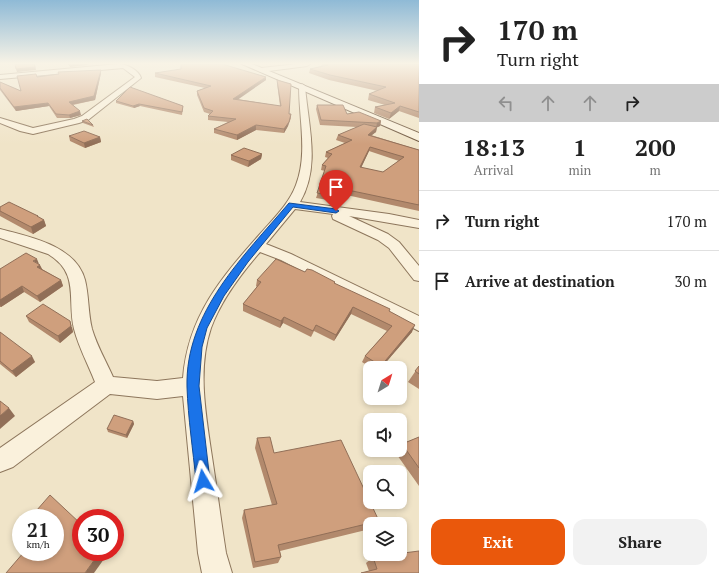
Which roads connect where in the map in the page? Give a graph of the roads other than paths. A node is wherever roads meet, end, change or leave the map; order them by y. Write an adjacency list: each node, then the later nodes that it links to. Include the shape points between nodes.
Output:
1 (122, 91): 4 (street, via 85,118 33,130)
2 (302, 91): 6 (street, via 308,133 308,162 305,180)
3 (313, 91): 5 (main road)
4 (0, 120)
5 (419, 137)
6 (292, 205): 7 (street); 10 (street)
7 (324, 209): 8 (street); 11 (street, via 383,237 394,245)
8 (419, 224)
9 (0, 233): 13 (street, via 48,248 69,263 78,280 83,327)
10 (258, 246): 12 (street, via 286,257); 14 (street, via 220,294 202,328 197,347)
11 (419, 276)
12 (419, 324)
13 (107, 385): 14 (street, via 157,390); 15 (street, via 5,459)
14 (193, 386): 16 (street, via 212,553)
15 (0, 460)
16 (217, 573)

